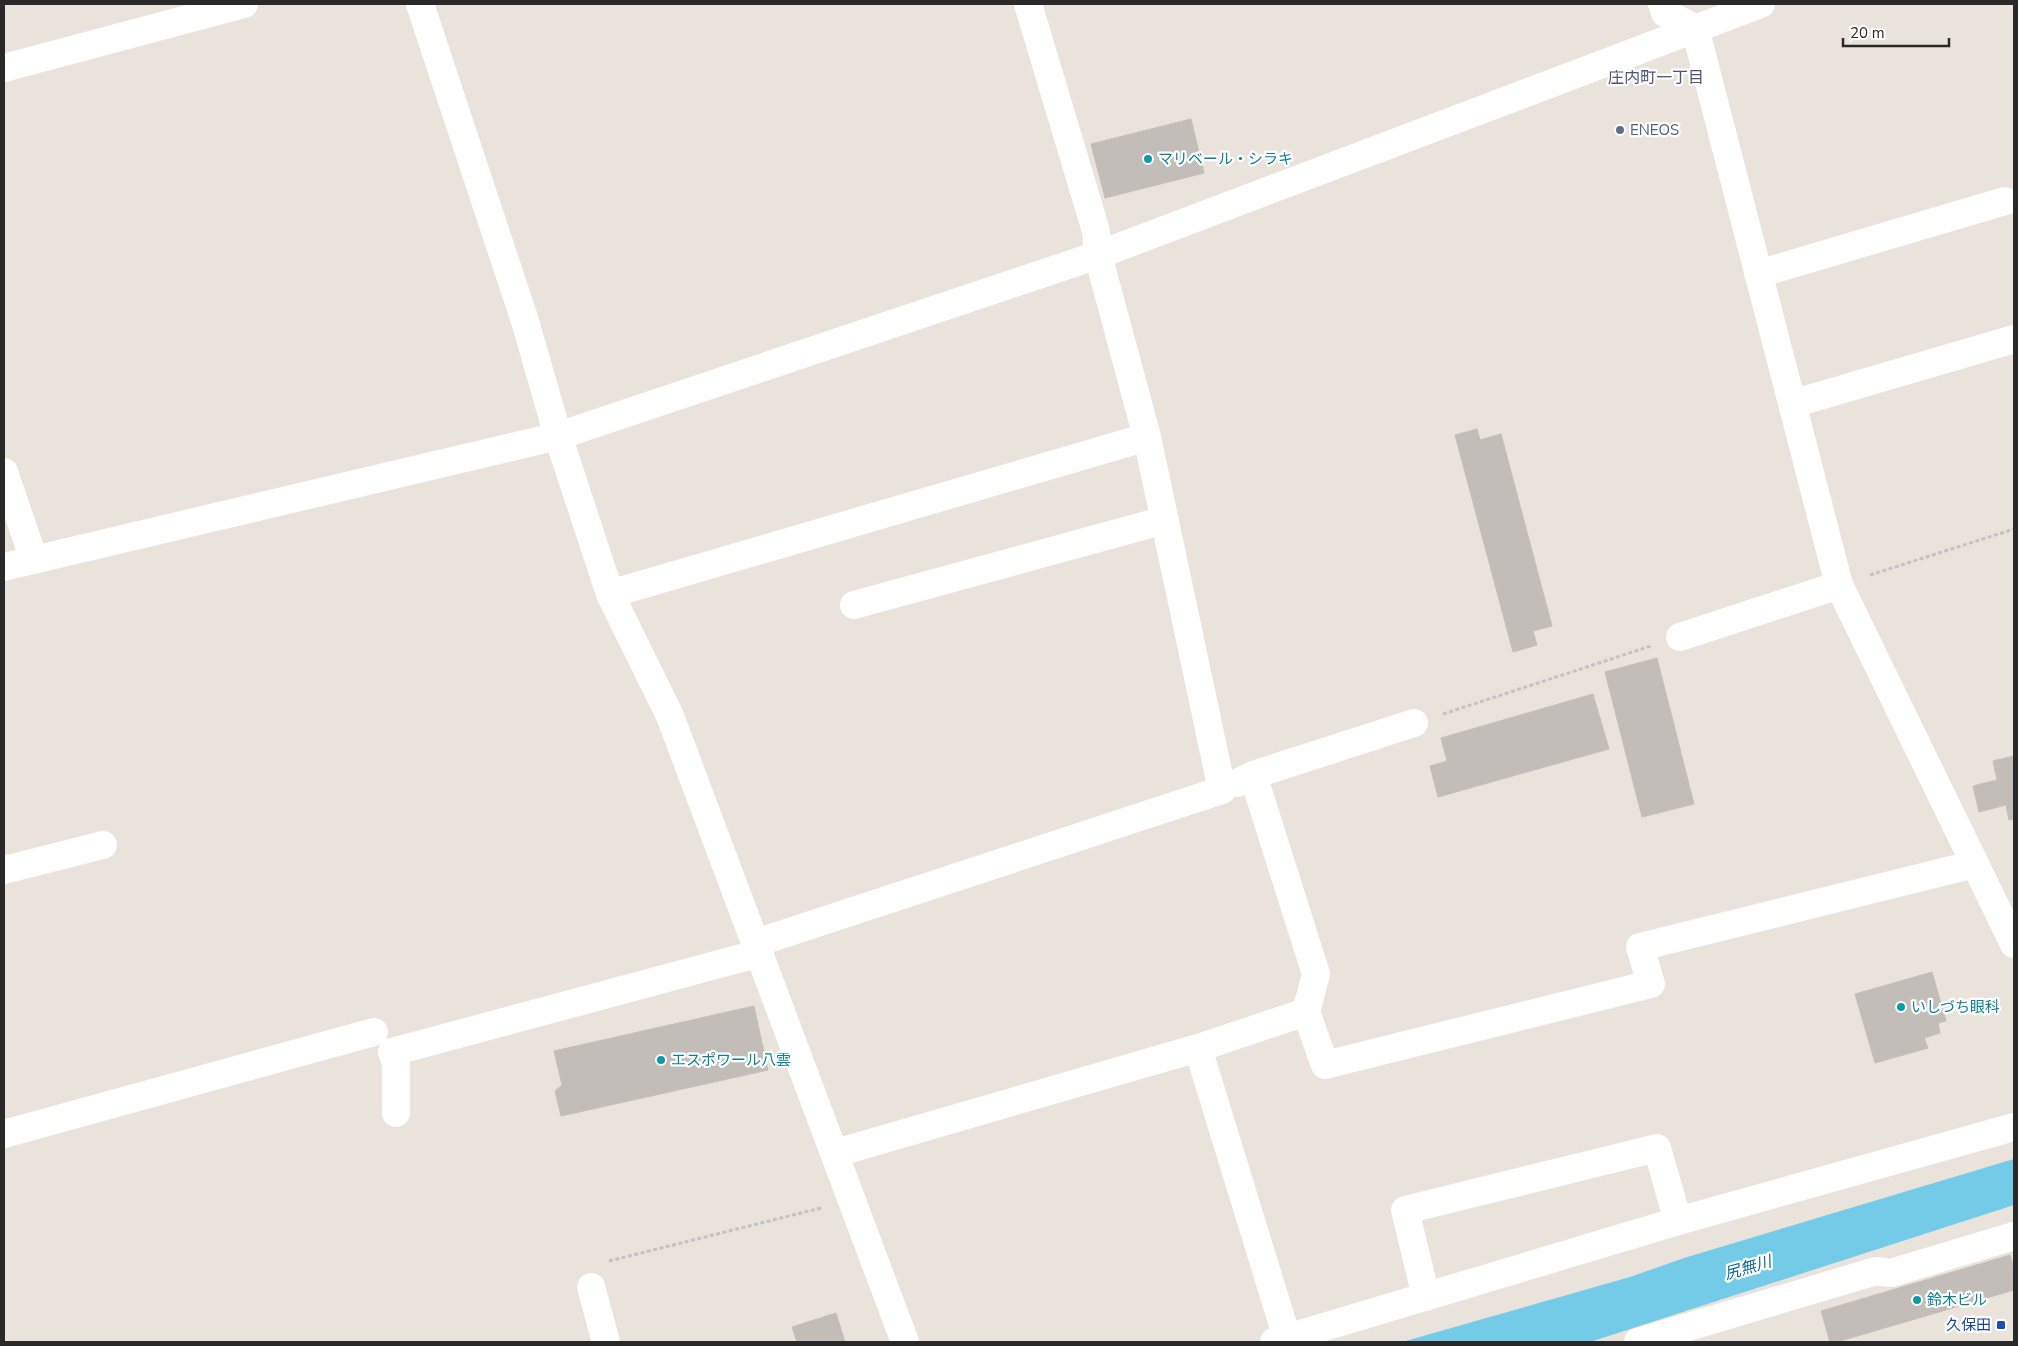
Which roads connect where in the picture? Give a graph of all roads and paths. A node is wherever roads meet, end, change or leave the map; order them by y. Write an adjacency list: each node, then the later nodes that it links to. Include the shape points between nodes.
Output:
1 (244, 4): 7 (street)
2 (420, 4): 13 (street, via 525,321)
3 (1028, 4): 9 (street, via 1096,231)
4 (1662, 4): 6 (street, via 1666,13)
5 (1760, 4): 6 (street)
6 (1695, 28): 9 (street); 10 (street)
7 (4, 68)
8 (2005, 200): 10 (street)
9 (1098, 255): 13 (street); 14 (street)
10 (1758, 274): 12 (street)
11 (2014, 339): 12 (street)
12 (1792, 404): 20 (street)
13 (558, 436): 18 (street); 21 (street)
14 (1147, 437): 16 (street); 21 (street)
15 (4, 472): 18 (street)
16 (1165, 520): 22 (street); 26 (street)
17 (2014, 529): 20 (path)
18 (34, 560): 19 (street)
19 (4, 567)
20 (1839, 585): 23 (street); 28 (street)
21 (610, 594): 31 (street, via 670,716)
22 (854, 605)
23 (1680, 637): 24 (path)
24 (1414, 723): 25 (street)
25 (1253, 775): 26 (street); 32 (street, via 1316,974)
26 (1222, 790): 31 (street)
27 (103, 845): 29 (street)
28 (1975, 864): 30 (street); 32 (street, via 1640,947 1651,984 1325,1065)
29 (4, 870)
30 (2014, 944)
31 (758, 948): 35 (street, via 392,1052 396,1062); 38 (street)
32 (1306, 1012): 34 (street)
33 (374, 1032): 37 (street)
34 (1198, 1048): 38 (street); 44 (street)
35 (396, 1113)
36 (2014, 1127): 40 (street)
37 (4, 1134)
38 (836, 1153): 39 (street)
39 (853, 1200): 42 (path, via 594,1265 597,1280); 46 (street)
40 (1678, 1221): 43 (street); 43 (street, via 1657,1148 1405,1210)
41 (2014, 1236): 47 (street, via 1891,1273 1876,1271)
42 (591, 1287): 45 (street)
43 (1426, 1297): 44 (street)
44 (1281, 1340)
45 (606, 1342)
46 (905, 1342)
47 (1638, 1342)

